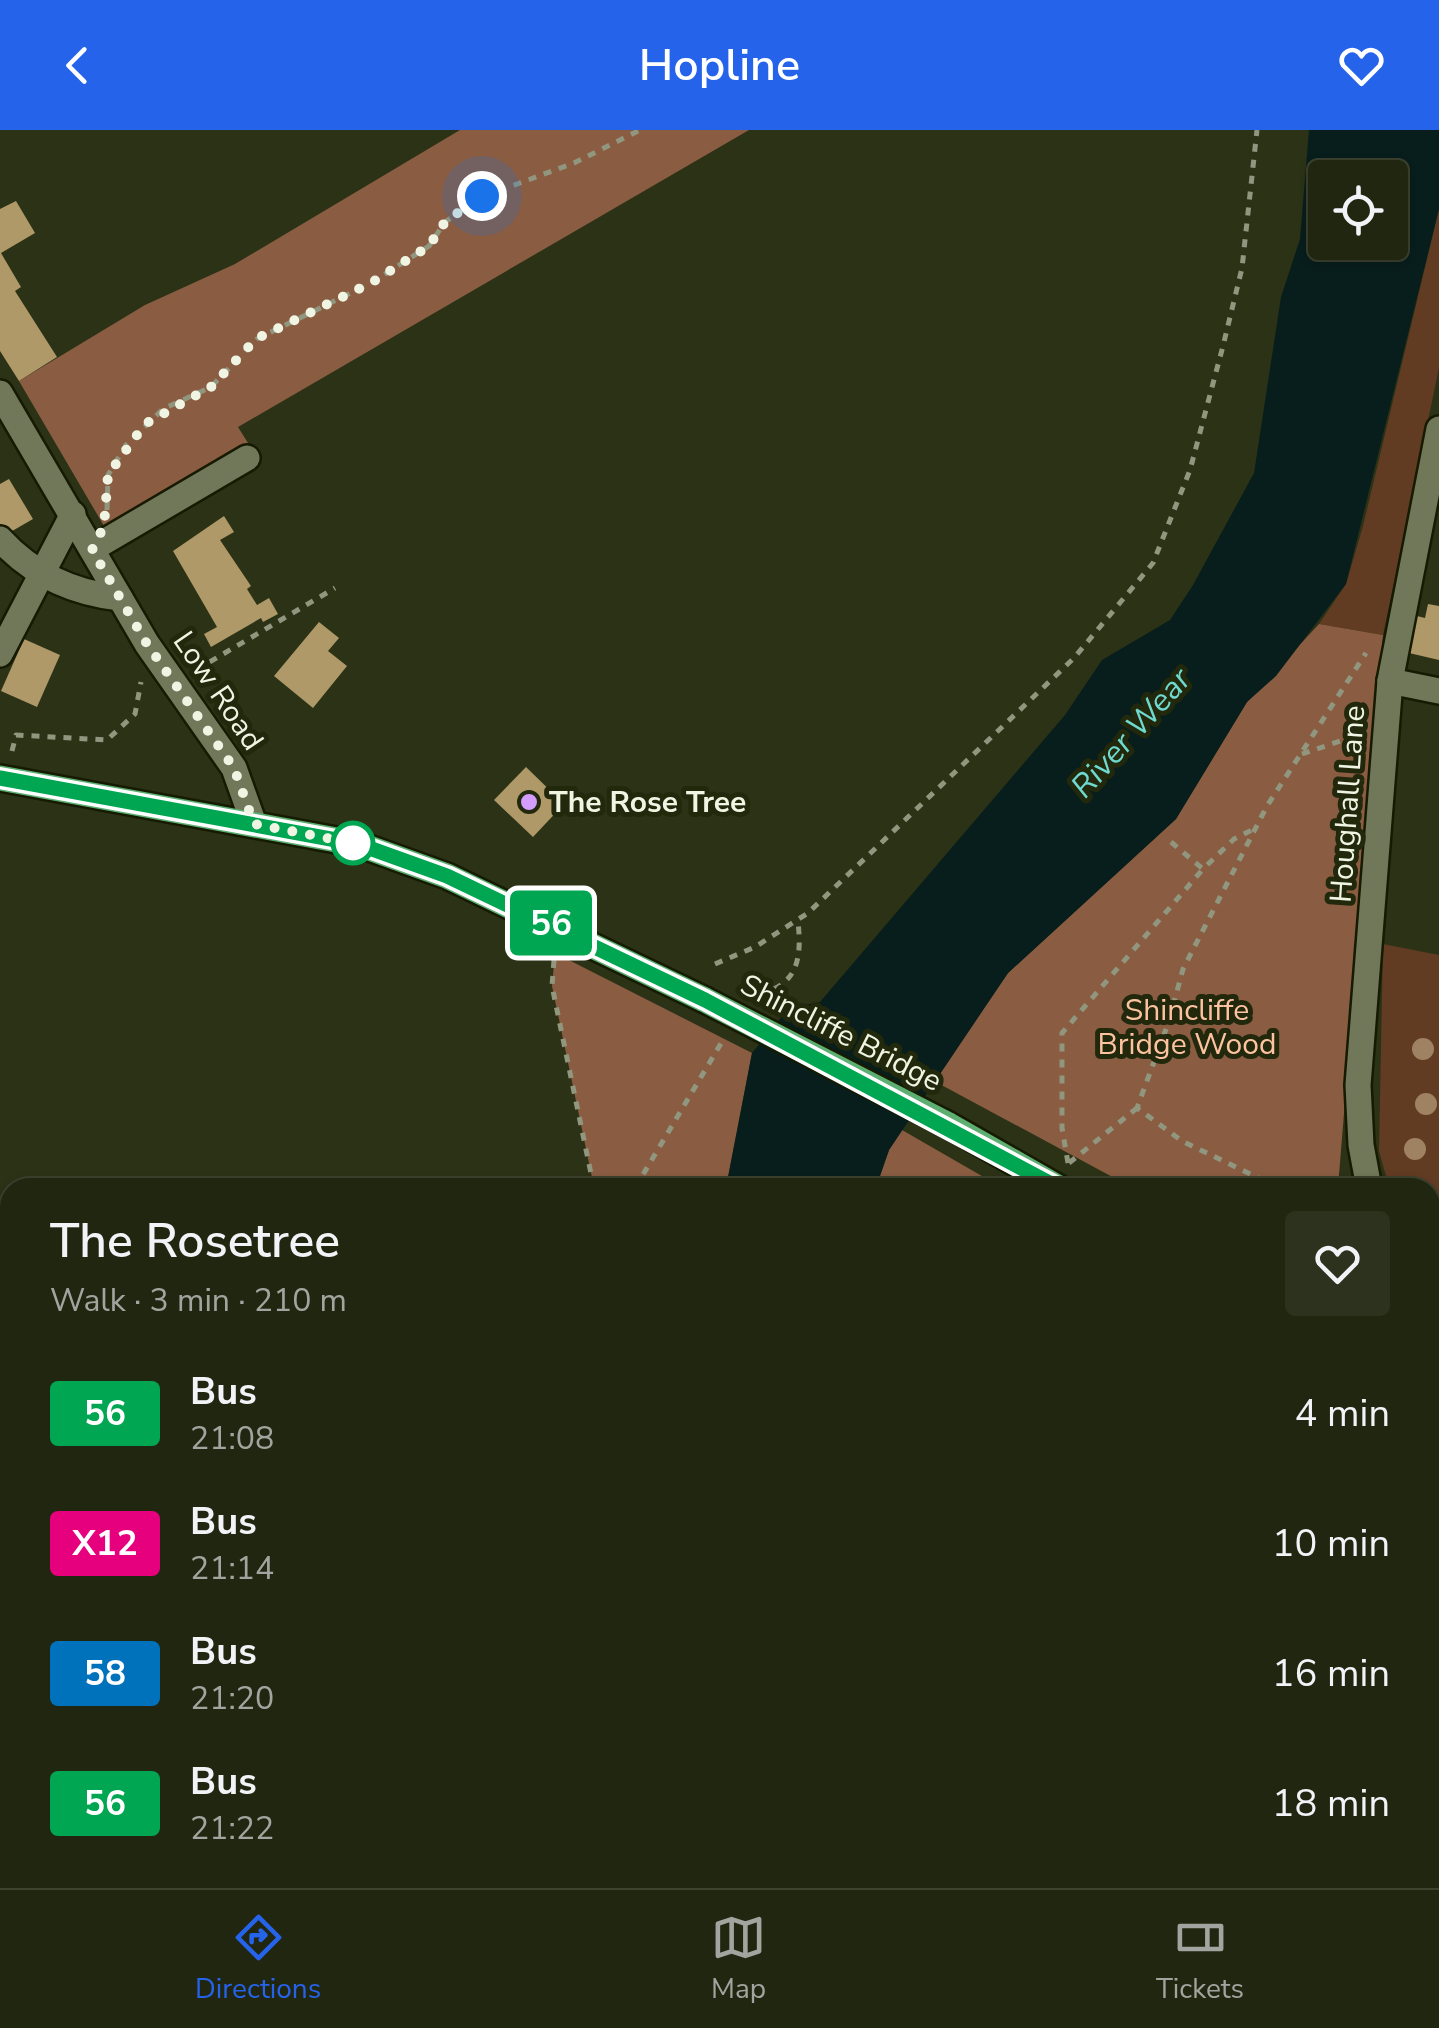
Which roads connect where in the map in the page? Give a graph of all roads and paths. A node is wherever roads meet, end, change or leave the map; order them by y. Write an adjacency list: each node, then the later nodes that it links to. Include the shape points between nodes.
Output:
1 (640, 130): 9 (path, via 574,163 482,196 445,222 429,246 371,283 256,339 211,387 154,416 108,475 104,526)
2 (1257, 130): 26 (path, via 1242,268 1190,470 1153,564 1074,658)
3 (0, 393): 7 (street, Low Road)
4 (1439, 430): 6 (street, Houghall Lane)
5 (246, 458): 9 (street)
6 (1436, 462): 13 (street, Houghall Lane)
7 (72, 514): 9 (street, Low Road); 10 (street)
8 (0, 539): 10 (street)
9 (92, 550): 12 (street, Low Road)
10 (42, 574): 12 (street, via 86,594); 15 (street)
11 (335, 588): 17 (path)
12 (120, 598): 14 (street, Low Road)
13 (1396, 637): 16 (street, Houghall Lane); 20 (path, via 1374,641)
14 (147, 644): 17 (street, Low Road); 21 (path, via 136,714 107,740 16,735)
15 (0, 654)
16 (1390, 681): 18 (street); 19 (street, Houghall Lane)
17 (174, 682): 22 (street, Low Road, via 234,768)
18 (1439, 691)
19 (1387, 725): 20 (path); 36 (street, Houghall Lane, via 1358,1085)
20 (1299, 756): 23 (path)
21 (3, 778): 22 (main road, Shincliffe Bridge)
22 (254, 824): 27 (main road, Shincliffe Bridge, via 358,844)
23 (1255, 828): 25 (path, via 1234,838); 31 (path, via 1182,969)
24 (1171, 842): 25 (path)
25 (1203, 869): 34 (path, via 1062,1033)
26 (798, 922): 28 (path); 29 (path, via 796,972 778,990)
27 (558, 927): 32 (path, via 552,986); 34 (main road, Shincliffe Bridge, bridge)
28 (714, 964)
29 (747, 997)
30 (724, 1037): 33 (path)
31 (1137, 1108): 34 (path); 35 (path, via 1182,1141)
32 (592, 1178)
33 (642, 1178)
34 (1060, 1178)
35 (1258, 1178)
36 (1367, 1178)

